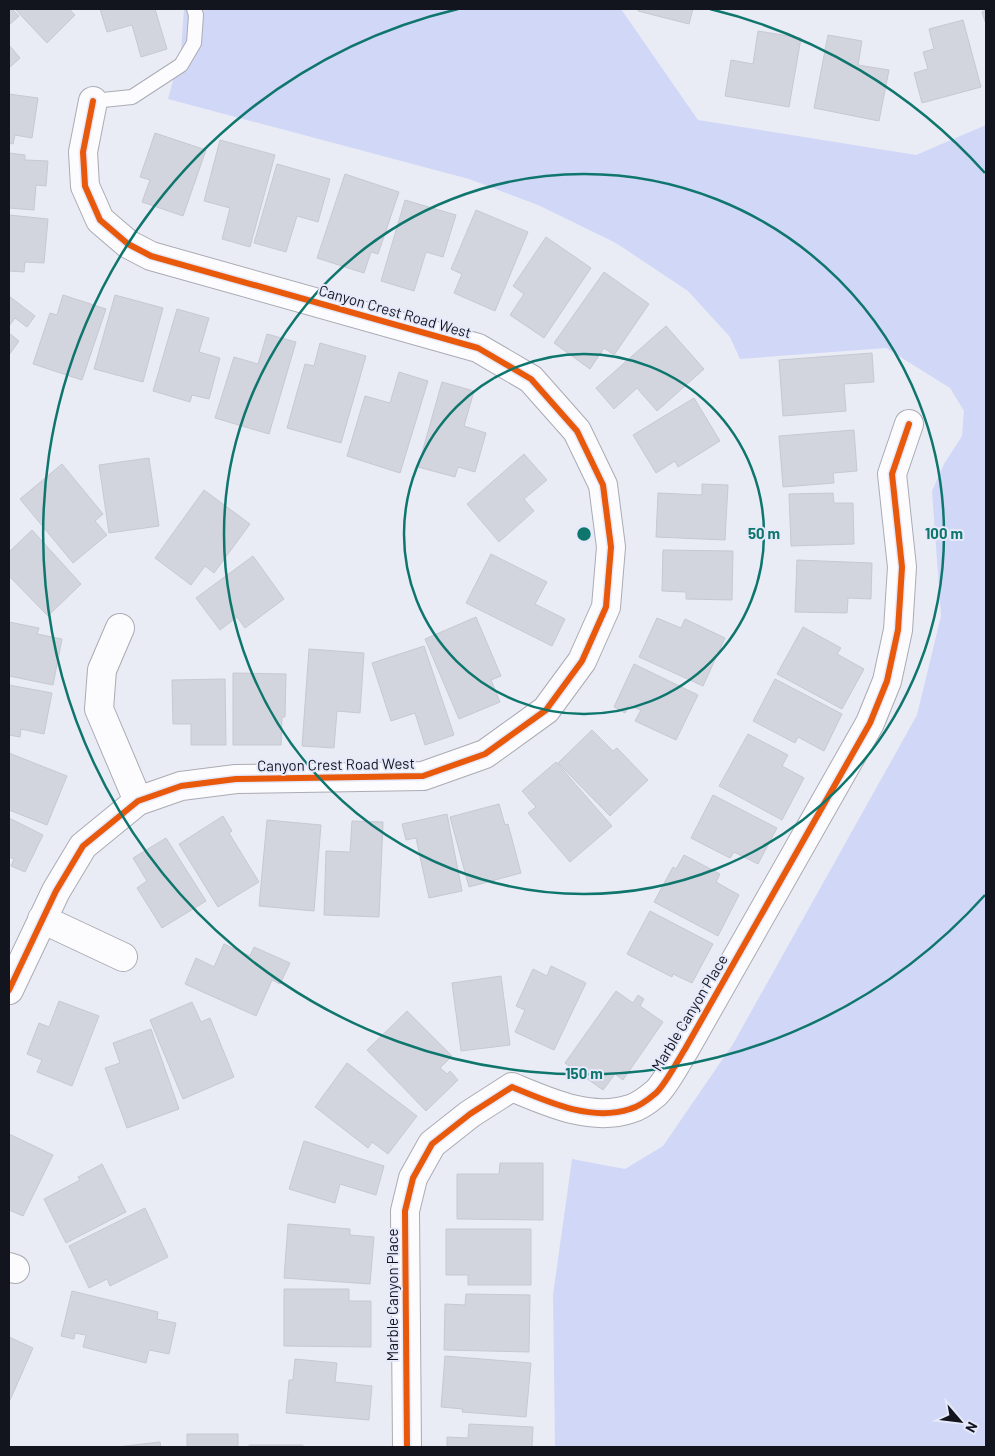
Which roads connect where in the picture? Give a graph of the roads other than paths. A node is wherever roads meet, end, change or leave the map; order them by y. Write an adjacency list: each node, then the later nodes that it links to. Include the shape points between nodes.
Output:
1 (194, 9): 2 (lane, via 194,43 181,65 132,97)
2 (93, 101): 5 (street, Canyon Crest Road West, via 83,152 85,186 100,220 128,244 151,256 478,348 530,379 577,431 599,476 603,485 610,547 606,607 582,662 546,710 485,754 423,776 236,779 182,786)
3 (909, 424): 9 (street, Marble Canyon Place, via 892,474 902,567 898,630 887,681 865,732 686,1049 657,1092 631,1109 607,1114 574,1110 512,1087 432,1144 413,1178 406,1211)
4 (120, 628): 5 (street, via 102,670 99,709)
5 (138, 800): 6 (street, Canyon Crest Road West, via 83,846)
6 (42, 918): 7 (street); 8 (street, Canyon Crest Road West)
7 (123, 957)
8 (9, 990)
9 (406, 1447)

